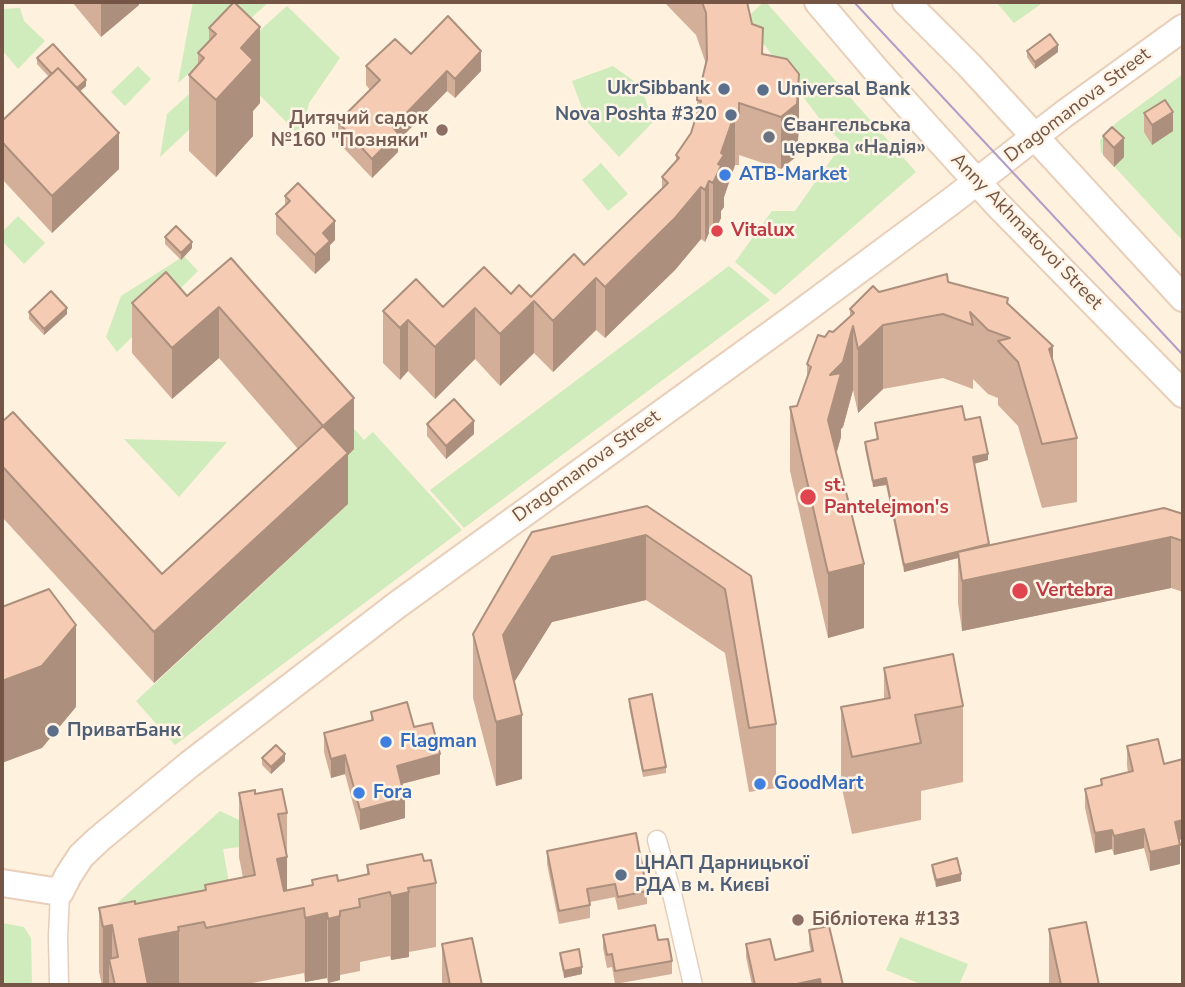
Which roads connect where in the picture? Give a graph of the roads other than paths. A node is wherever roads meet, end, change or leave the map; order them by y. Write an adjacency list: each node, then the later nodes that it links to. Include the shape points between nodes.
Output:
1 (818, 2): 5 (street, Anny Akhmatovoi Street)
2 (906, 2): 4 (street)
3 (1183, 28): 4 (street, Dragomanova Street)
4 (1035, 136): 5 (street, Dragomanova Street); 6 (street)
5 (977, 182): 7 (street, Anny Akhmatovoi Street); 10 (street, Dragomanova Street, via 397,605 200,757 99,839 82,856)
6 (1183, 298)
7 (1183, 394)
8 (657, 840): 12 (street)
9 (2, 883): 10 (street)
10 (60, 892): 11 (street)
11 (59, 985)
12 (693, 985)

